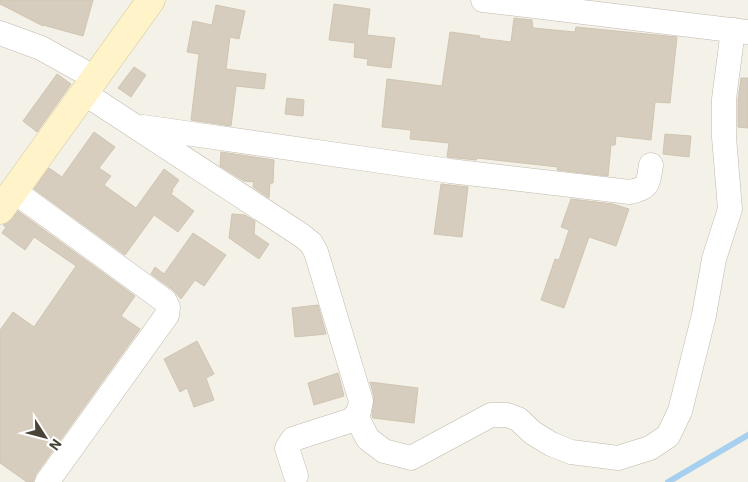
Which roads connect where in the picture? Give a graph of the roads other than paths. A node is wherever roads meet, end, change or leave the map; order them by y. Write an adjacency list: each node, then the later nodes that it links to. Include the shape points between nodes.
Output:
1 (151, 0): 5 (street)
2 (483, 0): 3 (street)
3 (741, 31): 9 (street, via 724,99 730,209 714,259 680,411 668,436 650,448 618,458 571,452 533,433 518,419 491,415 411,458 384,451 373,443)
4 (0, 32): 5 (street, via 41,48)
5 (90, 85): 6 (street); 8 (street)
6 (136, 126): 7 (street, via 450,171 630,192 643,189); 9 (street, via 311,243 360,401)
7 (651, 165)
8 (7, 200): 11 (street, via 165,301 168,307 167,315)
9 (356, 416): 10 (street, via 289,442 287,448)
10 (296, 476)
11 (47, 482)

